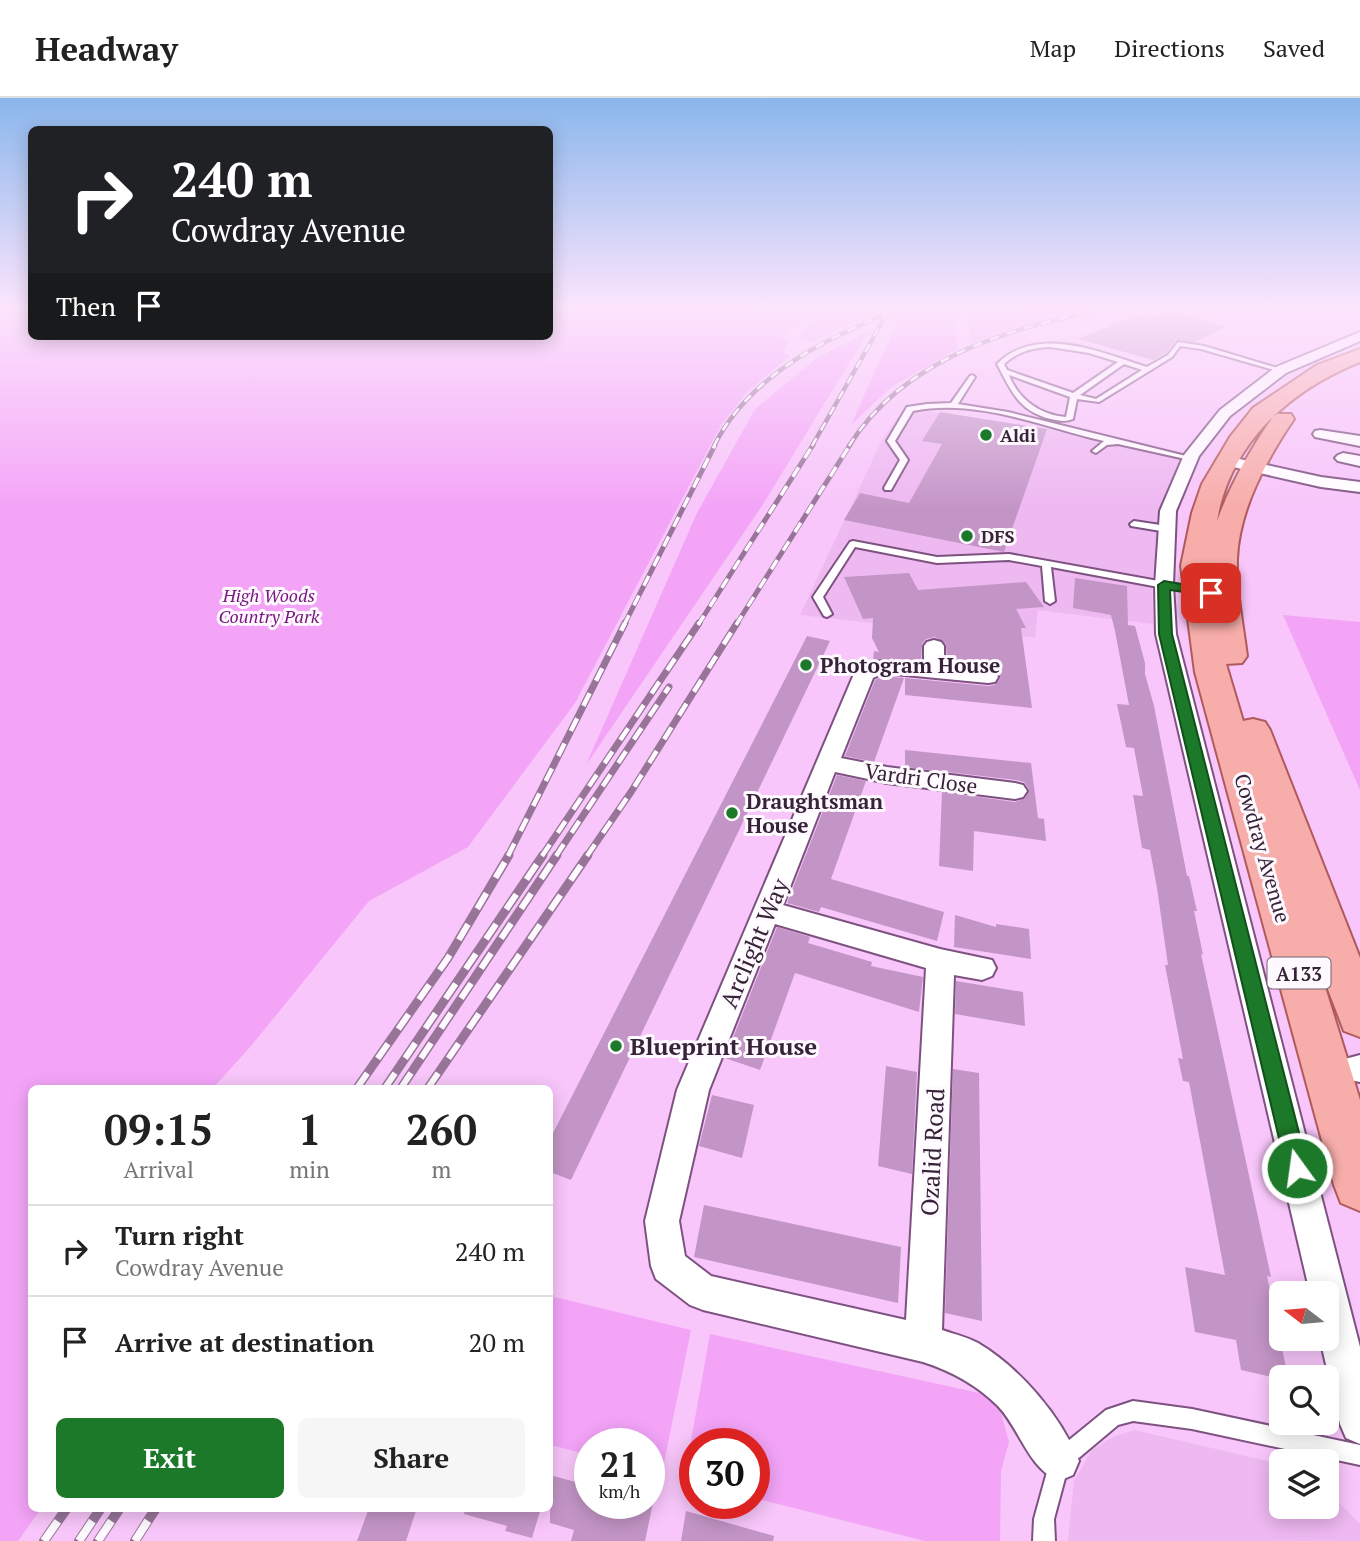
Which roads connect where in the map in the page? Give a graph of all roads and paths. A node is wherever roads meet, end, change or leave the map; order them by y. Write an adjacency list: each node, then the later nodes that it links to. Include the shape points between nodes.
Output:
1 (1005, 374): 12 (lane, via 1020,400 1056,419 1069,419)
2 (1013, 374): 12 (lane)
3 (1105, 374): 12 (lane)
4 (1137, 374): 12 (lane, via 1097,401)
5 (1275, 374): 10 (lane)
6 (1291, 374): 10 (street, Cowdray Avenue)
7 (1305, 374): 10 (main road, Cowdray Avenue / A133)
8 (1320, 374): 21 (main road, Cowdray Avenue / A133, via 1269,438)
9 (972, 377): 13 (lane)
10 (1288, 379): 11 (street, Cowdray Avenue); 11 (street); 21 (main road, Cowdray Avenue / A133, via 1261,413)
11 (1266, 382): 18 (street, Cowdray Avenue, via 1225,413)
12 (1074, 396)
13 (953, 406): 15 (lane); 23 (lane, via 910,409 891,441 904,460)
14 (1320, 434): 16 (street)
15 (1123, 441): 17 (lane, via 1105,443); 18 (lane)
16 (1360, 441)
17 (1096, 451)
18 (1190, 458): 25 (street, Cowdray Avenue, via 1168,511)
19 (1343, 458): 20 (street)
20 (1360, 461)
21 (1240, 464): 22 (street); 28 (main road, Cowdray Avenue / A133, via 1205,513 1195,566)
22 (1360, 487)
23 (888, 488)
24 (1134, 524): 25 (lane)
25 (1167, 529): 27 (street, Cowdray Avenue)
26 (1046, 563): 27 (lane); 29 (lane); 30 (lane, via 1009,556 937,560 853,544 818,597)
27 (1164, 585): 28 (street); 43 (street, Cowdray Avenue, via 1166,634)
28 (1211, 592): 39 (main road, Cowdray Avenue / A133, via 1233,676); 40 (main road, Cowdray Avenue / A133, via 1211,672)
29 (1050, 601)
30 (827, 614)
31 (934, 646): 32 (street)
32 (934, 672): 33 (street, Arclight Way); 34 (street, Arclight Way, via 882,667 864,674)
33 (988, 677)
34 (828, 763): 35 (street, Vardri Close, via 987,796); 36 (street, Arclight Way)
35 (1015, 791)
36 (768, 911): 37 (street); 42 (street, Arclight Way, via 693,1090 662,1221 670,1266 703,1292)
37 (940, 961): 38 (street); 42 (street, Ozalid Road)
38 (982, 968)
39 (1359, 1012)
40 (1349, 1069): 41 (main road, Cowdray Avenue / A133)
41 (1360, 1185)
42 (923, 1343): 45 (street, Arclight Way, via 964,1356 1004,1386)
43 (1360, 1424)
44 (1360, 1455): 45 (lane, via 1133,1411 1113,1417)
45 (1059, 1461): 46 (lane, via 1044,1519)
46 (1045, 1541)

